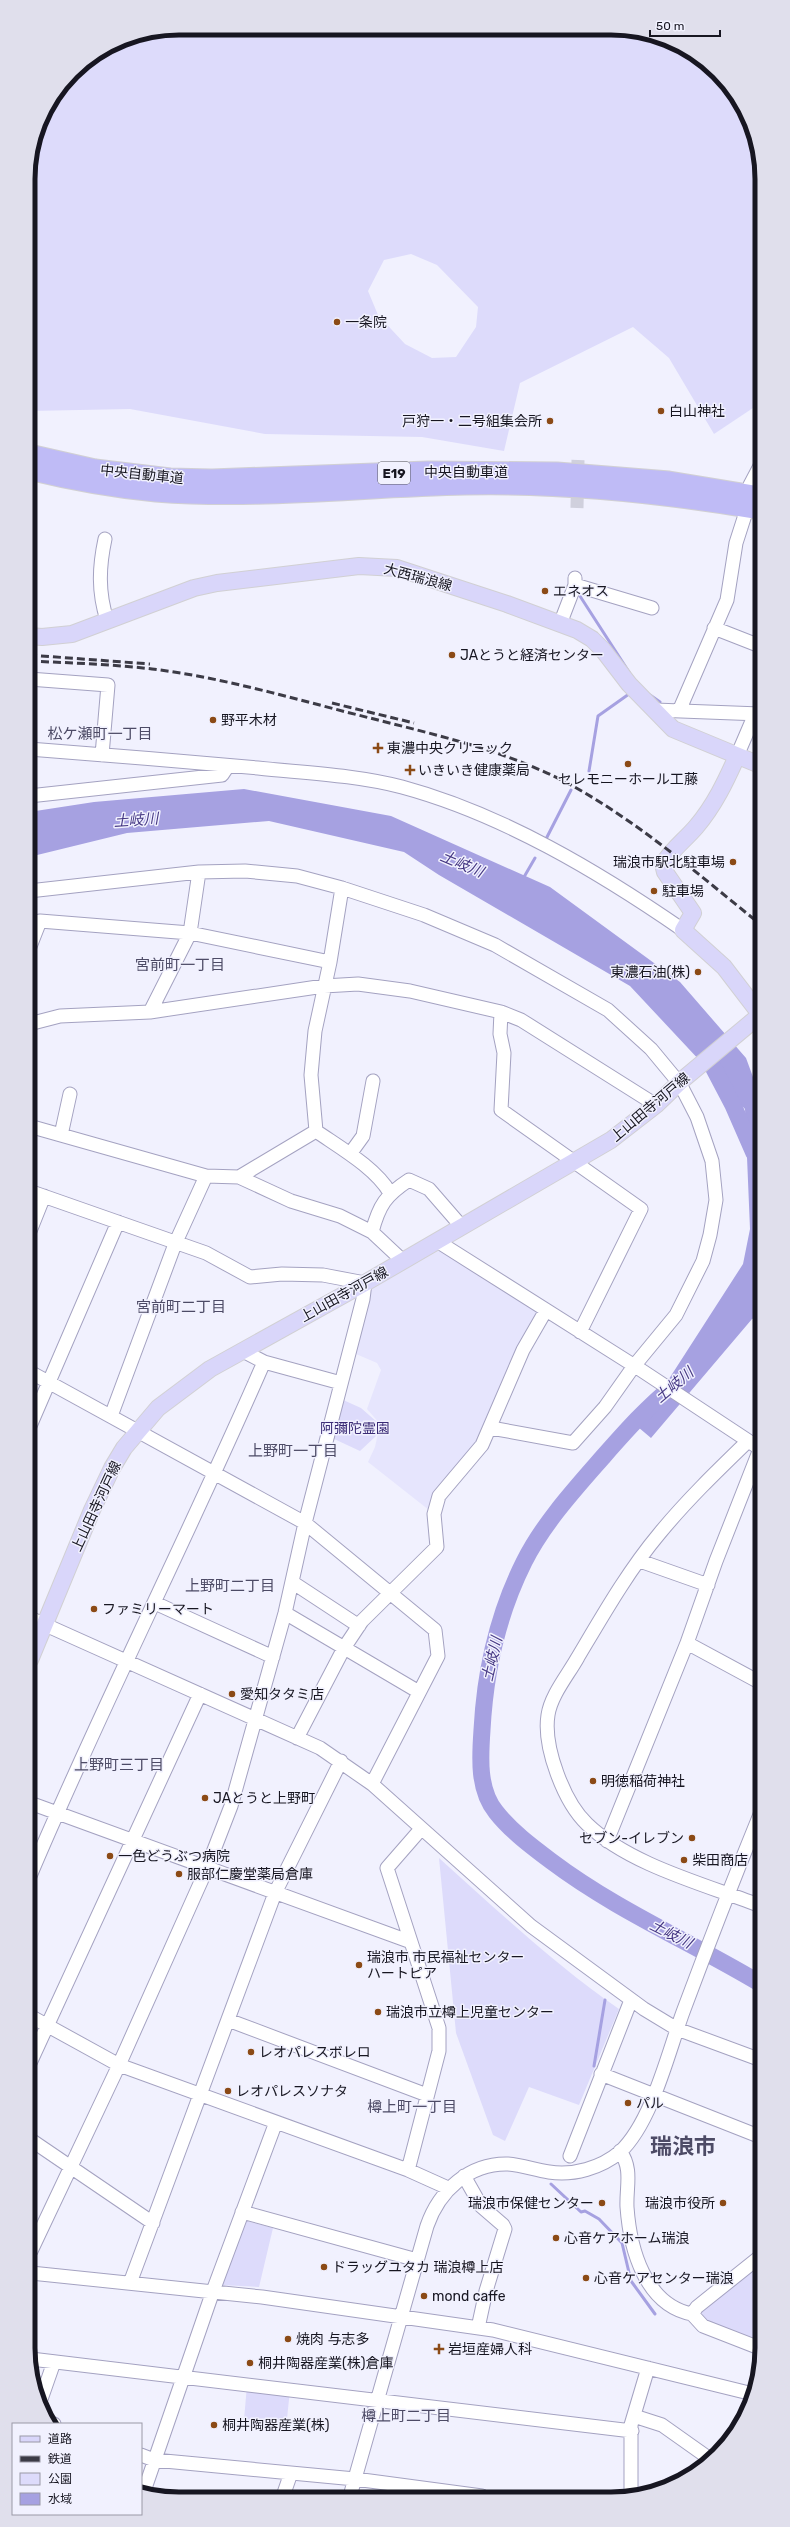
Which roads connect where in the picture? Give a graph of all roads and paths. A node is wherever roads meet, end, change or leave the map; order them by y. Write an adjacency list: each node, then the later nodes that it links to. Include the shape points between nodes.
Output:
1 (35, 455): 3 (highway, 中央自動車道 / E19, via 94,469 170,478 212,479 428,471 557,472)
2 (35, 471): 4 (highway, 中央自動車道 / E19, via 80,482 157,492 279,493 522,484 591,487 656,494)
3 (755, 491)
4 (752, 513): 9 (street, via 736,543 730,591)
5 (105, 539): 7 (street, via 100,583)
6 (652, 608): 8 (street, via 575,581)
7 (107, 620): 8 (main road, 大西瑞浪線, via 194,588 217,583 378,565 413,573); 10 (main road, 大西瑞浪線, via 72,634)
8 (560, 624): 13 (main road, 大西瑞浪線, via 592,639)
9 (714, 628): 11 (street); 14 (street)
10 (35, 636)
11 (755, 644)
12 (35, 679): 18 (street, via 108,684)
13 (655, 710): 14 (street); 19 (main road, 大西瑞浪線, via 667,724 681,733)
14 (679, 711): 15 (street)
15 (755, 714)
16 (755, 718): 19 (street)
17 (35, 749): 18 (street)
18 (102, 754): 21 (street)
19 (737, 756): 20 (main road, 大西瑞浪線); 26 (main road, via 717,798 663,864 665,872 693,913)
20 (755, 763)
21 (228, 766): 22 (street, via 222,775); 26 (street, via 344,776 402,787 439,799 472,811 592,871)
22 (35, 795)
23 (199, 872): 24 (street, via 245,871 297,876); 25 (street); 28 (street)
24 (342, 888): 29 (street); 37 (street, via 424,915 495,946 608,1010 651,1049)
25 (35, 890)
26 (683, 930): 31 (main road, 上山田寺河戸線, via 724,967)
27 (35, 933): 28 (street, via 40,921)
28 (190, 933): 29 (street); 32 (street)
29 (330, 962): 30 (street)
30 (324, 986): 32 (street); 33 (street, via 358,984 410,991); 41 (street, via 315,1031 311,1075)
31 (755, 1007)
32 (150, 1012): 35 (street, via 60,1016)
33 (501, 1012): 39 (street, via 532,1027); 44 (street, via 500,1034 504,1053 501,1110)
34 (755, 1018): 37 (main road, 上山田寺河戸線)
35 (35, 1022)
36 (373, 1081): 43 (street, via 363,1136)
37 (681, 1082): 39 (main road, 上山田寺河戸線); 62 (street, via 697,1116 712,1161 716,1200 703,1261 693,1284 676,1315)
38 (70, 1094): 42 (street)
39 (656, 1105): 44 (main road, 上山田寺河戸線, via 611,1140)
40 (35, 1128): 42 (street)
41 (316, 1131): 43 (street); 46 (street)
42 (61, 1135): 45 (street)
43 (350, 1154): 47 (street, via 386,1184)
44 (573, 1162): 52 (main road, 上山田寺河戸線); 59 (street, via 642,1209)
45 (206, 1176): 46 (street); 55 (street)
46 (239, 1177): 53 (street, via 290,1201 340,1216)
47 (390, 1192): 52 (street, via 409,1180 429,1189); 53 (street, via 376,1217)
48 (35, 1193): 49 (street)
49 (44, 1196): 50 (street); 51 (street)
50 (35, 1218)
51 (118, 1222): 55 (street); 64 (street)
52 (462, 1227): 54 (main road, 上山田寺河戸線)
53 (372, 1232): 56 (street)
54 (437, 1241): 56 (main road, 上山田寺河戸線); 58 (street)
55 (175, 1244): 57 (street, via 206,1253 250,1277 282,1274 323,1275); 67 (street)
56 (403, 1261): 57 (main road, 上山田寺河戸線)
57 (364, 1283): 60 (main road, 上山田寺河戸線); 65 (street, via 363,1299)
58 (546, 1310): 59 (street); 68 (street, via 523,1350 494,1414)
59 (580, 1332): 62 (street)
60 (243, 1351): 61 (street); 69 (main road, 上山田寺河戸線, via 210,1369 182,1389 158,1408)
61 (264, 1362): 65 (street); 73 (street)
62 (637, 1368): 68 (street, via 573,1443); 70 (street)
63 (35, 1374): 64 (street)
64 (49, 1381): 66 (street); 67 (street)
65 (341, 1383): 74 (street)
66 (35, 1414)
67 (111, 1416): 69 (street)
68 (491, 1428): 78 (street, via 482,1445 439,1496 434,1514 437,1547)
69 (138, 1431): 73 (street); 82 (main road, 上山田寺河戸線, via 112,1468)
70 (748, 1441): 71 (street); 75 (street, via 704,1484)
71 (755, 1446)
72 (755, 1462): 77 (street)
73 (216, 1474): 74 (street); 79 (street)
74 (305, 1523): 76 (street); 78 (street)
75 (640, 1561): 77 (street); 101 (street, via 602,1617 556,1694 548,1714 547,1732 560,1786 586,1824)
76 (292, 1582): 80 (street); 83 (street)
77 (708, 1585): 84 (street)
78 (389, 1592): 83 (street); 90 (street, via 435,1630 438,1656)
79 (156, 1603): 87 (street); 88 (street)
80 (285, 1613): 86 (street); 87 (street)
81 (35, 1620): 82 (street)
82 (45, 1625): 85 (main road, 上山田寺河戸線); 88 (street)
83 (358, 1626): 86 (street)
84 (687, 1643): 89 (street); 101 (street)
85 (35, 1648)
86 (344, 1648): 90 (street); 93 (street)
87 (273, 1657): 92 (street)
88 (128, 1662): 91 (street); 97 (street)
89 (755, 1679)
90 (419, 1692): 95 (street)
91 (200, 1694): 92 (street); 100 (street)
92 (256, 1721): 93 (street); 103 (street, via 231,1806)
93 (297, 1738): 94 (street)
94 (341, 1761): 95 (street); 104 (street)
95 (372, 1784): 99 (street)
96 (35, 1805): 97 (street)
97 (57, 1813): 100 (street); 102 (street)
98 (755, 1827): 105 (street)
99 (421, 1829): 107 (street, via 387,1868); 108 (street, via 531,1926)
100 (134, 1841): 103 (street); 111 (street)
101 (608, 1841): 105 (street, via 642,1861)
102 (35, 1864)
103 (207, 1868): 104 (street); 115 (street)
104 (275, 1893): 107 (street); 110 (street)
105 (728, 1893): 106 (street); 112 (street)
106 (755, 1904)
107 (411, 1942): 118 (street, via 439,2028 439,2051)
108 (631, 2000): 112 (street); 116 (street)
109 (35, 2018): 111 (street)
110 (228, 2020): 117 (street); 118 (street)
111 (48, 2025): 113 (street); 115 (street)
112 (677, 2029): 114 (street); 119 (street)
113 (35, 2052)
114 (755, 2058)
115 (119, 2065): 117 (street); 125 (street)
116 (601, 2074): 119 (street); 124 (street)
117 (201, 2095): 120 (street); 130 (street)
118 (427, 2095): 126 (street)
119 (654, 2095): 121 (street); 123 (street, via 631,2139)
120 (276, 2122): 126 (street); 129 (street)
121 (755, 2135)
122 (35, 2143): 125 (street)
123 (620, 2152): 127 (street, via 599,2164 579,2171 551,2172 506,2164 491,2166); 137 (street, via 628,2167 629,2227 634,2250 644,2273 655,2292 668,2304 680,2312)
124 (570, 2156)
125 (71, 2167): 130 (street); 131 (street)
126 (408, 2170): 128 (street)
127 (464, 2176): 128 (street); 139 (street, via 482,2206 504,2225 505,2229 486,2291)
128 (448, 2188): 132 (street, via 431,2214)
129 (242, 2212): 132 (street); 136 (street)
130 (153, 2223): 135 (street)
131 (35, 2243)
132 (417, 2260): 138 (street)
133 (755, 2261): 137 (street, via 697,2307)
134 (35, 2273): 135 (street)
135 (130, 2283): 136 (street)
136 (213, 2291): 138 (street); 144 (street)
137 (692, 2314): 140 (street, via 703,2326)
138 (400, 2318): 139 (street); 147 (street)
139 (478, 2328): 143 (street, via 538,2340)
140 (755, 2346)
141 (35, 2360): 142 (street)
142 (54, 2362): 144 (street); 146 (street)
143 (648, 2368): 145 (street); 148 (street)
144 (183, 2378): 147 (street); 152 (street)
145 (747, 2393)
146 (43, 2394)
147 (376, 2400): 149 (street); 154 (street)
148 (634, 2416): 149 (street); 151 (street, via 662,2425)
149 (632, 2431): 156 (street)
150 (142, 2455): 152 (street)
151 (706, 2456)
152 (154, 2460): 153 (street); 155 (street)
153 (291, 2473): 154 (street); 157 (street)
154 (355, 2479): 158 (street); 159 (street)
155 (145, 2488)
156 (631, 2491)
157 (284, 2492)
158 (351, 2492)
159 (419, 2492)

